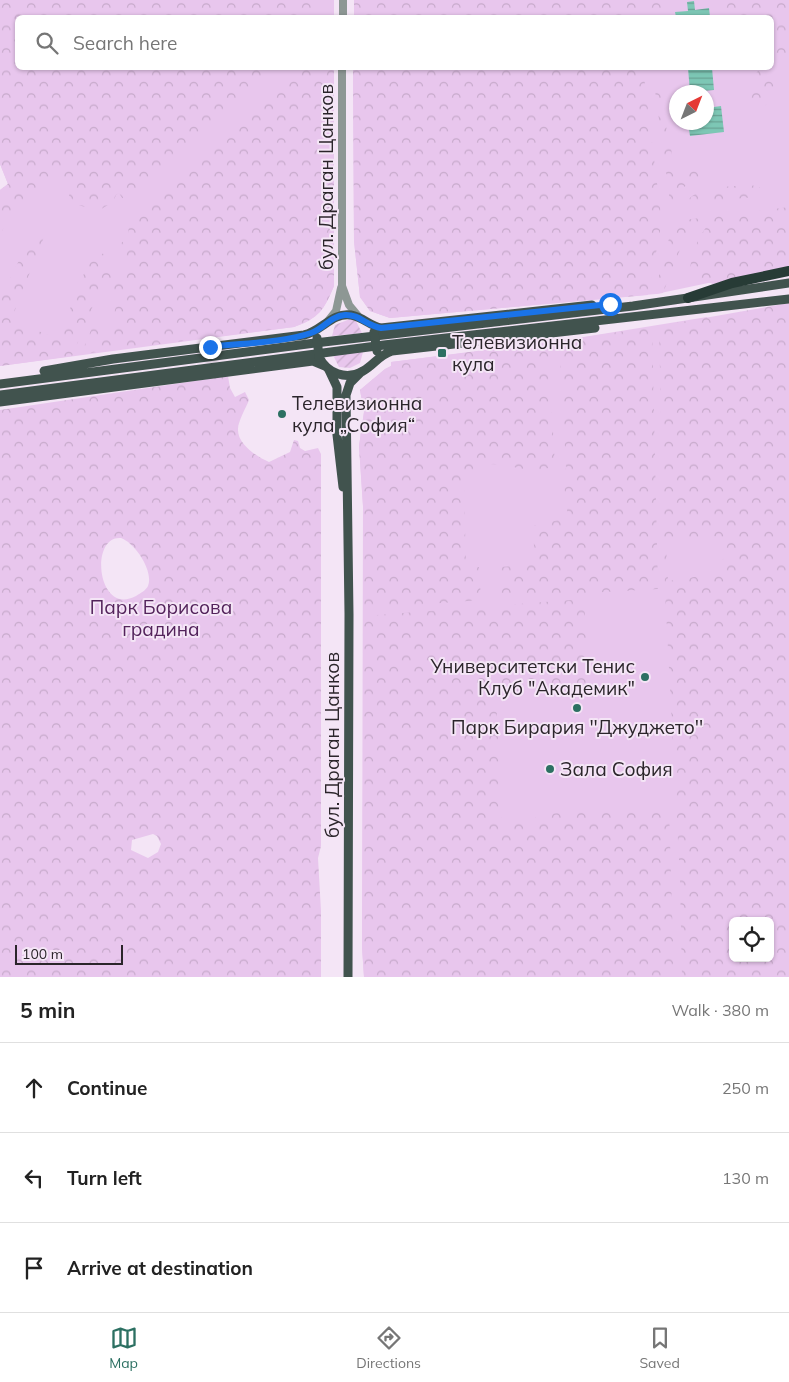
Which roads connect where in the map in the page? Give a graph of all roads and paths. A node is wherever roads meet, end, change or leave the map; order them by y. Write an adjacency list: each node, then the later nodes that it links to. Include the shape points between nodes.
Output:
1 (343, 0): 2 (street)
2 (343, 15)
3 (342, 70): 6 (street, бул. Драган Цанков)
4 (789, 271): 7 (highway, via 732,283)
5 (789, 283): 7 (main road)
6 (342, 286): 11 (street, бул. Драган Цанков, via 351,310); 12 (street, бул. Драган Цанков, via 336,311)
7 (688, 298): 9 (main road)
8 (789, 299): 10 (main road)
9 (633, 306): 11 (main road, via 610,304 551,309 381,328); 16 (main road)
10 (634, 318): 13 (main road, via 614,325 552,334 392,351); 17 (main road, via 384,344)
11 (364, 321): 12 (main road, via 344,315); 13 (main road, bridge, via 374,332 377,351)
12 (326, 324): 14 (main road, bridge, via 317,338 319,357); 16 (main road, via 314,332 298,336 113,359)
13 (369, 366): 15 (main road)
14 (327, 368): 15 (main road, via 346,375); 17 (main road, via 312,361); 18 (main road, бул. Драган Цанков, via 337,387 338,453)
15 (361, 372): 18 (main road, бул. Драган Цанков, via 350,383 346,395)
16 (1, 380)
17 (2, 400)
18 (347, 512): 19 (main road, бул. Драган Цанков)
19 (348, 977)

